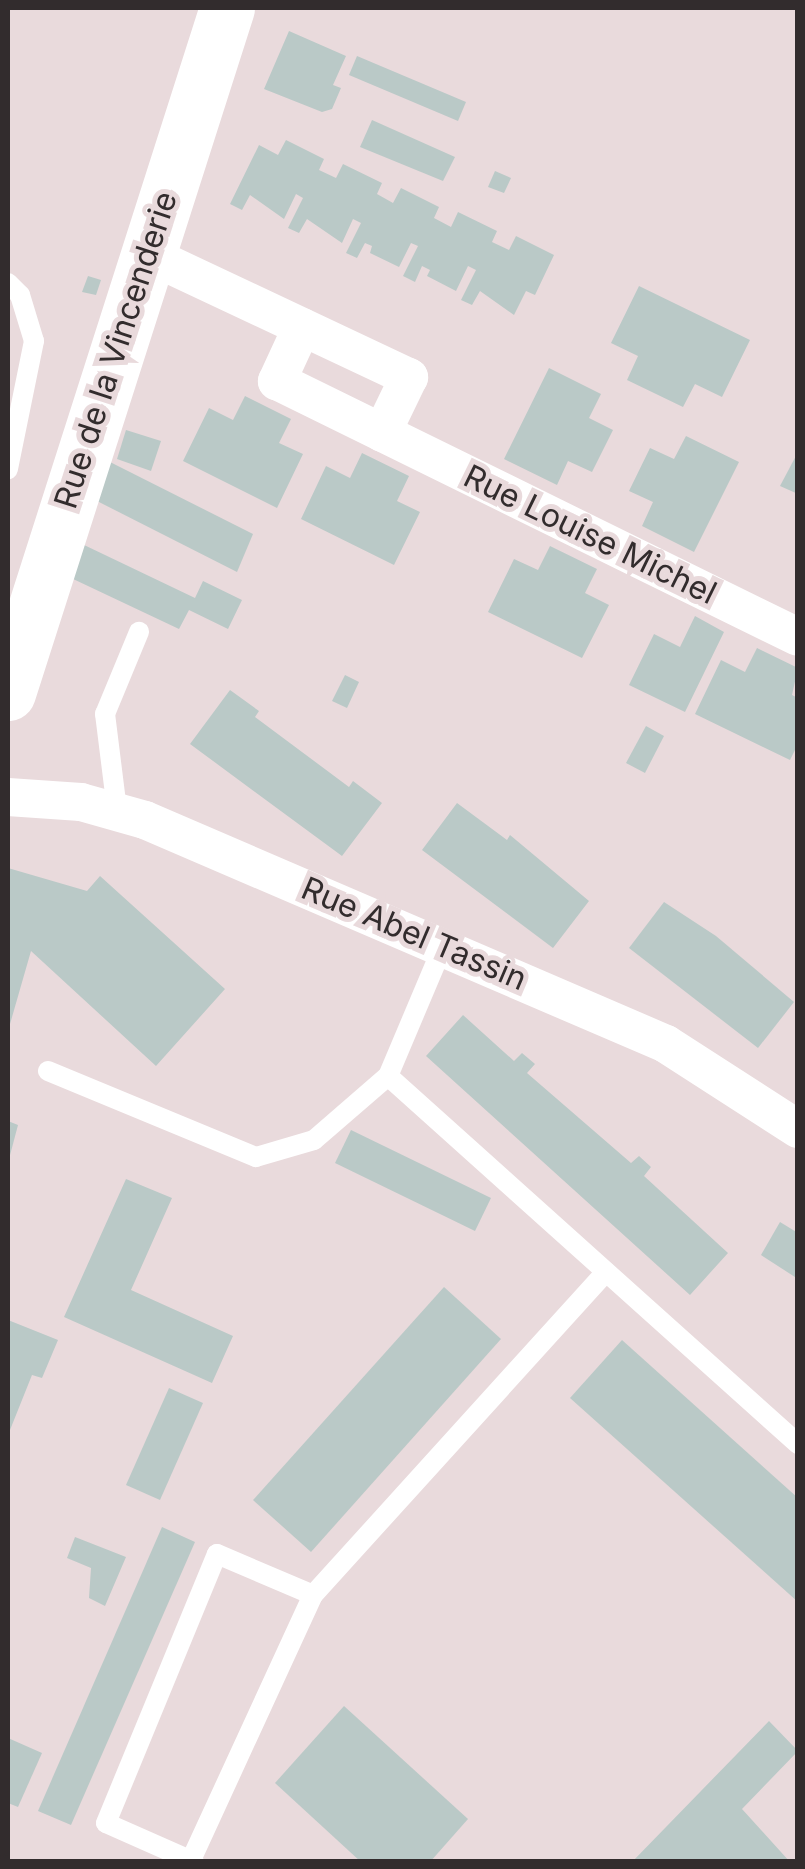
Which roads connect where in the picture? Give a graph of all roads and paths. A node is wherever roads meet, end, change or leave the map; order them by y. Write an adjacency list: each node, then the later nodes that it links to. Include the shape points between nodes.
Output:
1 (227, 8): 2 (main road, Rue de la Vincenderie)
2 (145, 253): 4 (street); 9 (main road, Rue de la Vincenderie)
3 (8, 283): 6 (lane, via 20,296 34,342)
4 (302, 327): 5 (street, Rue Louise Michel, via 277,381); 5 (street, via 409,377)
5 (382, 432): 8 (street, Rue Louise Michel)
6 (8, 469)
7 (139, 632): 11 (lane, via 105,714)
8 (798, 637)
9 (10, 670)
10 (8, 797): 11 (street, Rue Abel Tassin)
11 (117, 810): 12 (street, Rue Abel Tassin)
12 (443, 946): 14 (lane); 15 (street, Rue Abel Tassin, via 666,1044)
13 (48, 1071): 14 (lane, via 256,1157 314,1140)
14 (388, 1076): 16 (lane)
15 (798, 1128)
16 (606, 1272): 17 (lane); 18 (lane)
17 (798, 1444)
18 (313, 1595): 19 (lane); 19 (lane, via 216,1554 106,1824)
19 (192, 1861)

